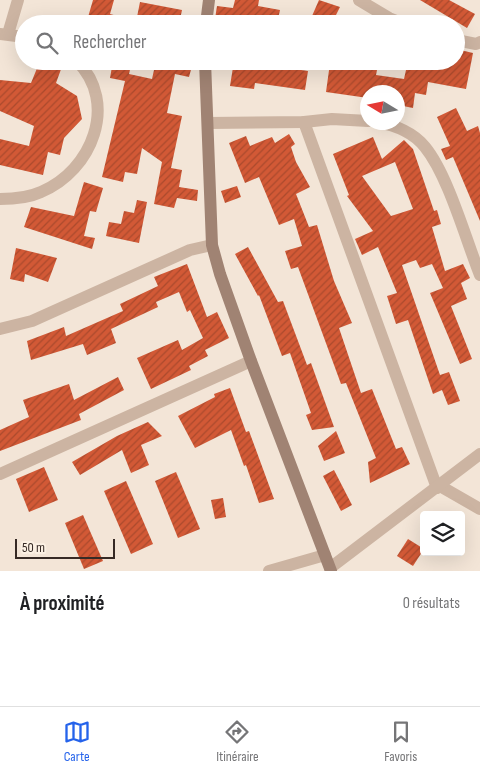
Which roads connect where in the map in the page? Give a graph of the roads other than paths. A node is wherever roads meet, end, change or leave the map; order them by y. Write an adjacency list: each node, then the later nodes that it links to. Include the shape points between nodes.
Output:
1 (18, 0): 6 (street)
2 (209, 0): 4 (street)
3 (359, 0): 5 (street)
4 (207, 15)
5 (385, 15)
6 (4, 34)
7 (465, 42): 8 (street)
8 (480, 42)
9 (86, 70): 15 (street, via 96,93 98,117 92,143 80,165 42,192 17,199)
10 (205, 70): 13 (street)
11 (360, 121): 12 (street)
12 (304, 122): 13 (street); 22 (street)
13 (208, 123): 16 (street)
14 (401, 130): 17 (street, via 425,146 436,165)
15 (0, 199)
16 (212, 245): 18 (street, via 190,250 32,321); 19 (street)
17 (480, 276)
18 (0, 329)
19 (251, 361): 21 (street); 24 (street)
20 (480, 454): 22 (street)
21 (0, 474)
22 (439, 487): 23 (street); 25 (street)
23 (480, 509)
24 (325, 555): 25 (street); 26 (street)
25 (331, 569)
26 (269, 571)

